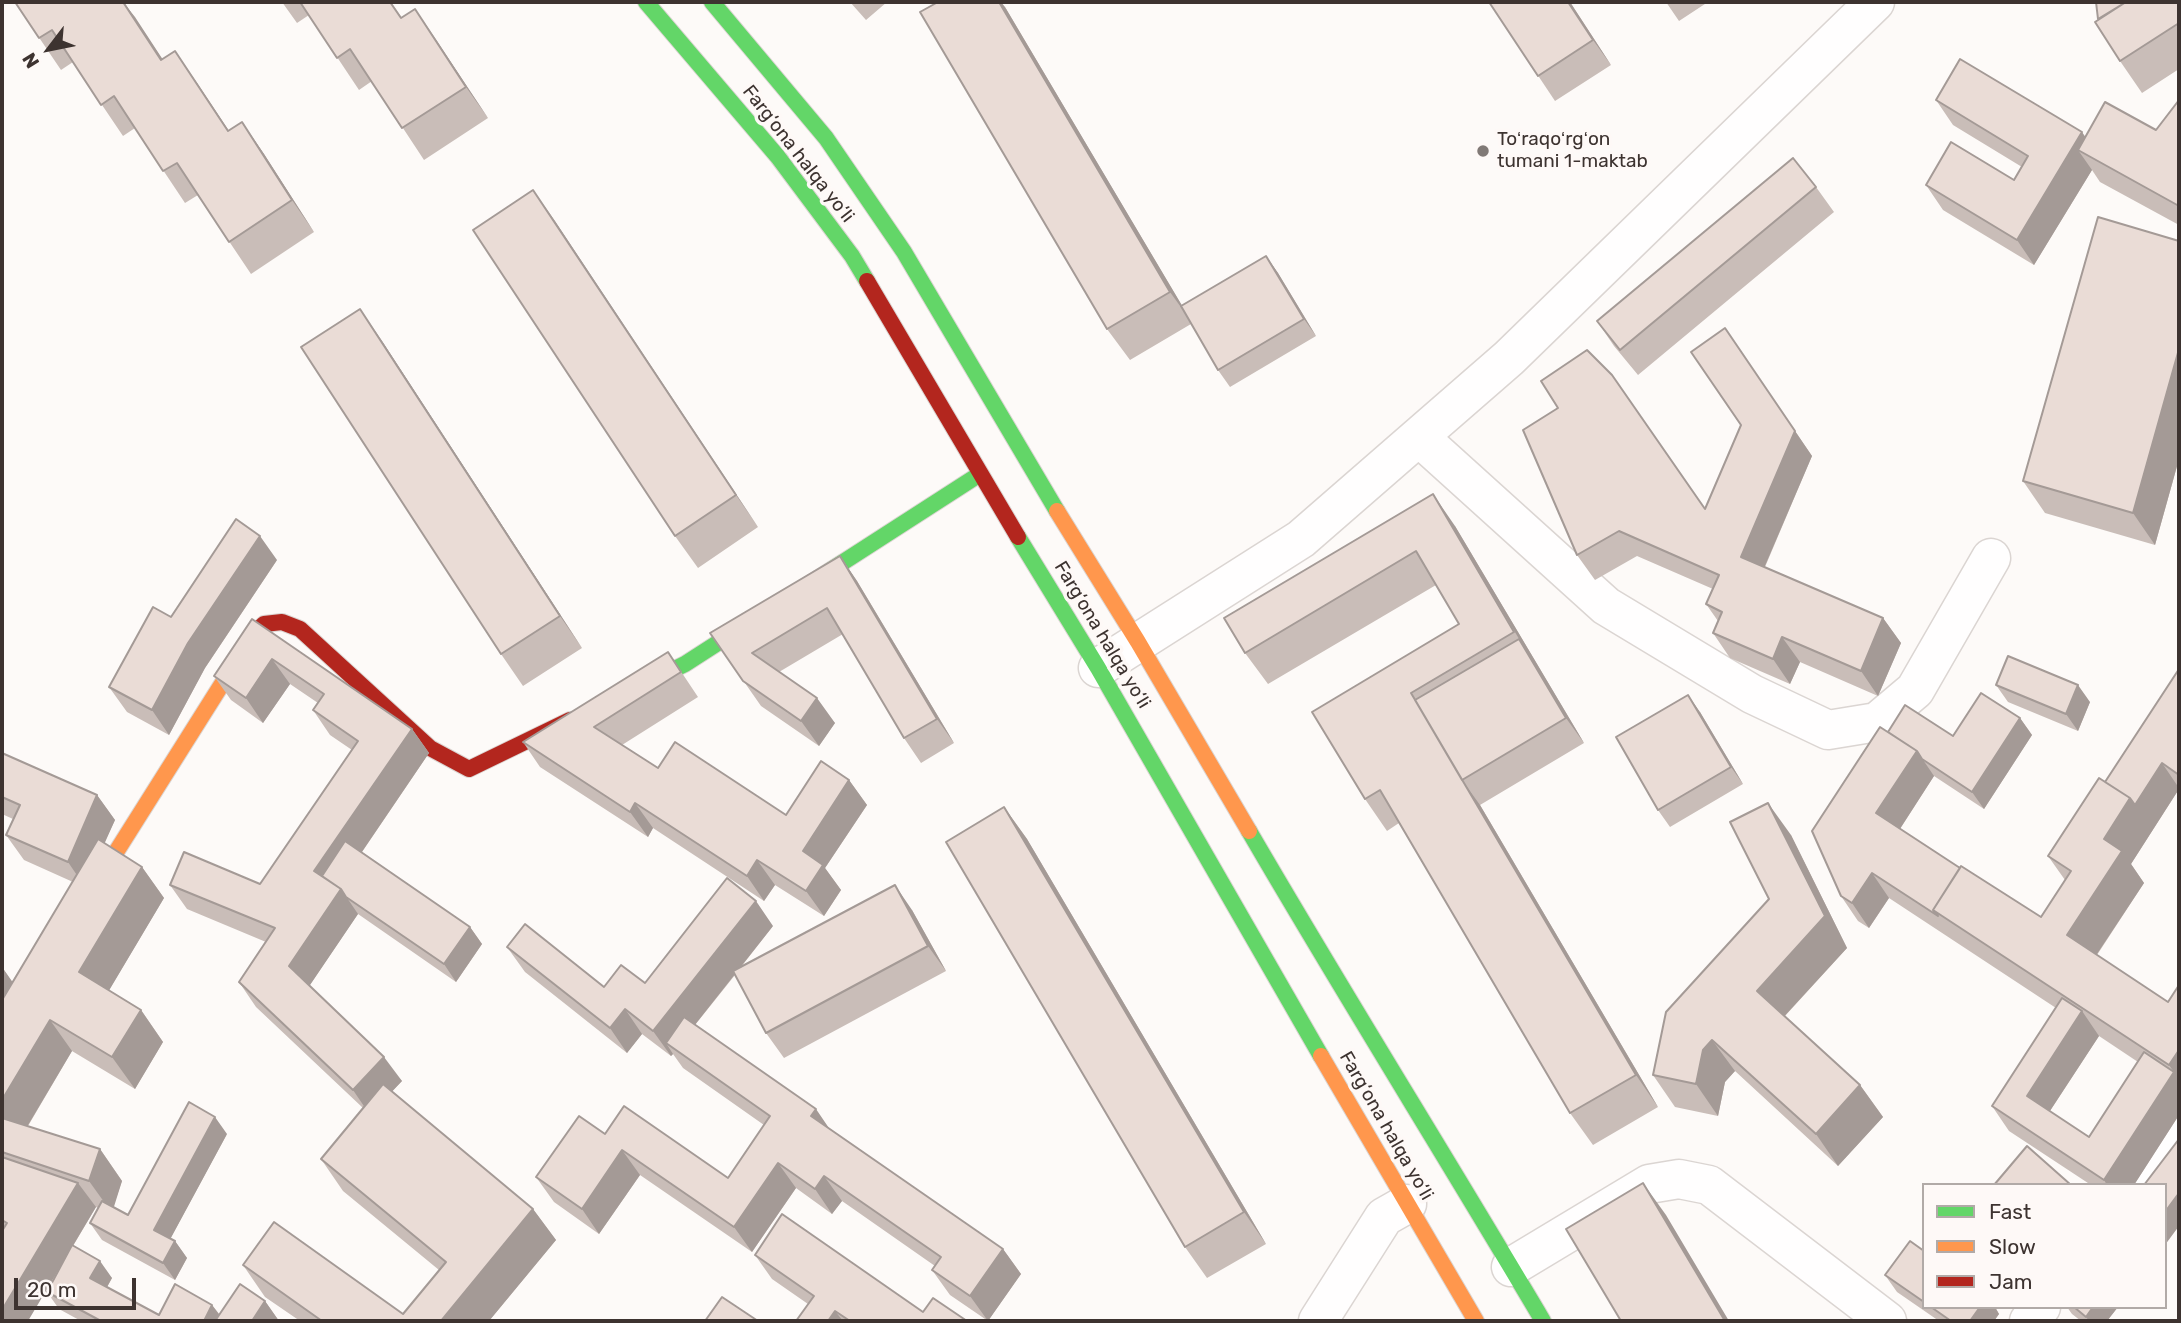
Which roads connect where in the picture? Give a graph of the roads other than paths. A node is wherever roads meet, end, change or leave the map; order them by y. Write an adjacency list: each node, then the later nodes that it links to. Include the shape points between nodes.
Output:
1 (646, 2): 5 (main road, Farg‘ona halqa yo‘li, via 778,157 852,256)
2 (712, 2): 7 (main road, Farg‘ona halqa yo‘li, via 826,138 904,252)
3 (1875, 2): 4 (street, via 1509,358)
4 (1419, 437): 6 (street, via 1606,606 1752,694 1828,730 1877,722 1915,690); 7 (street, via 1301,539)
5 (980, 474): 8 (main road, Farg‘ona halqa yo‘li); 9 (main road, via 685,664)
6 (1991, 558)
7 (1138, 642): 8 (street); 15 (main road, Farg‘ona halqa yo‘li, via 1332,974)
8 (1098, 668): 14 (main road, Farg‘ona halqa yo‘li)
9 (613, 699)
10 (589, 710): 11 (main road, via 469,769 430,748 300,629 282,622 264,624)
11 (82, 905)
12 (2179, 1131): 13 (street)
13 (2143, 1183)
14 (1407, 1204): 16 (street, via 1384,1217); 17 (main road, Farg‘ona halqa yo‘li)
15 (1511, 1267): 18 (main road, Farg‘ona halqa yo‘li); 19 (street, via 1649,1184 1679,1179 1709,1185)
16 (1318, 1321)
17 (1476, 1321)
18 (1543, 1321)
19 (1887, 1321)

